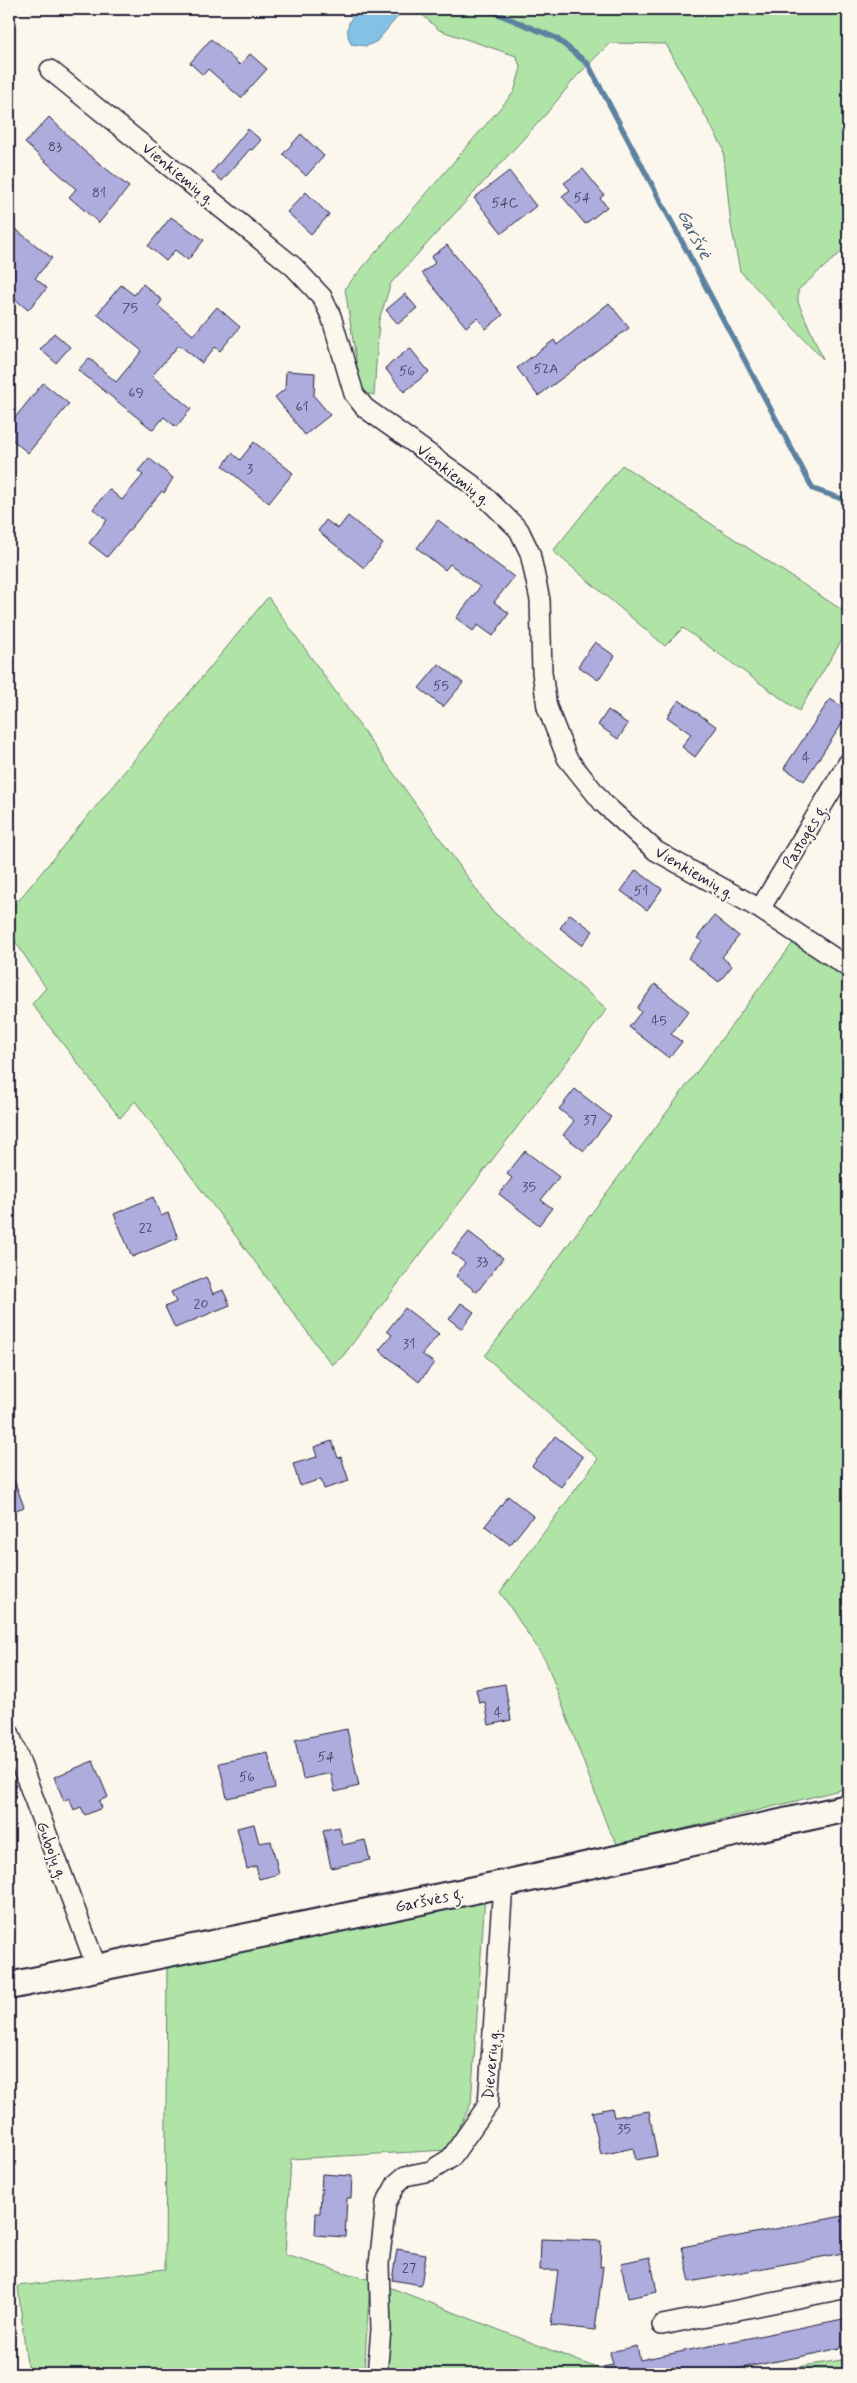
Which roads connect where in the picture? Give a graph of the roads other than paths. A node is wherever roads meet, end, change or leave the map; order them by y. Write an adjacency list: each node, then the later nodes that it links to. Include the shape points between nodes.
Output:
1 (50, 70): 3 (street, Vienkiemių g., via 294,267 322,297 331,316 354,394 366,408 474,486 519,530 530,553 540,600 542,672 548,707 568,758 603,803 656,851)
2 (848, 763): 3 (street, Pastogės g.)
3 (760, 909): 4 (street, Vienkiemių g.)
4 (848, 967)
5 (9, 1732): 8 (street, Gubojų g.)
6 (848, 1808): 7 (main road, Garšvės g.)
7 (503, 1884): 8 (main road, Garšvės g.); 12 (street, Dieverių g., via 488,2105 451,2158 430,2170 405,2176 397,2183 386,2203 379,2264 381,2330)
8 (97, 1968): 9 (main road, Garšvės g.)
9 (9, 1986)
10 (848, 2288): 11 (street)
11 (662, 2325)
12 (377, 2374)

